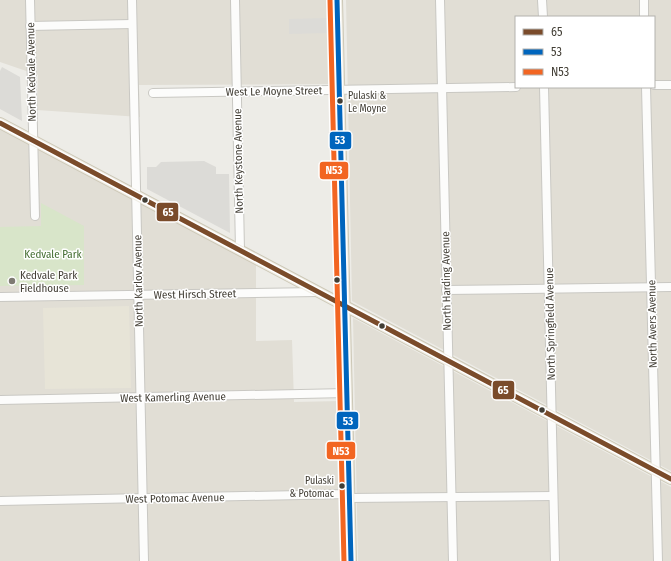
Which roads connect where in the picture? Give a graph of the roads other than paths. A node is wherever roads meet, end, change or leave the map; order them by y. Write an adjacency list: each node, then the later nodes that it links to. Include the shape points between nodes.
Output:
1 (30, 0): 11 (street, North Kedvale Avenue)
2 (132, 0): 10 (street, North Karlov Avenue)
3 (235, 0): 19 (street, North Keystone Avenue)
4 (337, 0): 18 (main road)
5 (440, 0): 15 (street, North Harding Avenue)
6 (542, 0): 8 (street)
7 (644, 0): 9 (street)
8 (543, 16)
9 (644, 16)
10 (132, 24): 11 (street); 23 (street, North Karlov Avenue)
11 (30, 26): 22 (street, North Kedvale Avenue)
12 (655, 85): 13 (street)
13 (671, 85)
14 (515, 87): 15 (street, West Le Moyne Street)
15 (442, 88): 18 (street, West Le Moyne Street); 29 (street, North Harding Avenue)
16 (544, 88): 28 (street, North Springfield Avenue)
17 (646, 88): 26 (street, North Avers Avenue)
18 (339, 90): 19 (street, West Le Moyne Street); 33 (main road)
19 (237, 92): 20 (street, West Le Moyne Street); 25 (street, North Keystone Avenue)
20 (153, 93)
21 (0, 123): 22 (main road)
22 (33, 140): 23 (main road); 24 (street, North Kedvale Avenue)
23 (136, 195): 25 (main road); 31 (street, North Karlov Avenue)
24 (35, 216)
25 (240, 250): 30 (main road)
26 (651, 287): 27 (street); 28 (street); 39 (street, North Avers Avenue)
27 (671, 287)
28 (549, 288): 29 (street); 38 (street, North Springfield Avenue)
29 (446, 290): 34 (street, North Harding Avenue)
30 (319, 292): 31 (street, West Hirsch Street); 33 (main road)
31 (138, 295): 32 (street, West Hirsch Street); 36 (street, North Karlov Avenue)
32 (0, 298)
33 (344, 305): 34 (main road); 35 (main road)
34 (448, 360): 38 (main road); 43 (street, North Harding Avenue)
35 (347, 393): 36 (street, West Kamerling Avenue); 41 (main road)
36 (140, 397): 37 (street, West Kamerling Avenue); 44 (street, North Karlov Avenue)
37 (0, 400)
38 (552, 415): 39 (main road); 42 (street, North Springfield Avenue)
39 (655, 471): 40 (main road); 50 (street, North Avers Avenue)
40 (671, 479)
41 (349, 496): 43 (street, West Potomac Avenue); 44 (street, West Potomac Avenue); 47 (main road)
42 (553, 496): 43 (street, West Potomac Avenue); 49 (street, North Springfield Avenue)
43 (451, 497): 48 (street, North Harding Avenue)
44 (143, 498): 45 (street, West Potomac Avenue); 46 (street, North Karlov Avenue)
45 (0, 501)
46 (144, 561)
47 (351, 561)
48 (453, 561)
49 (555, 561)
50 (658, 561)

